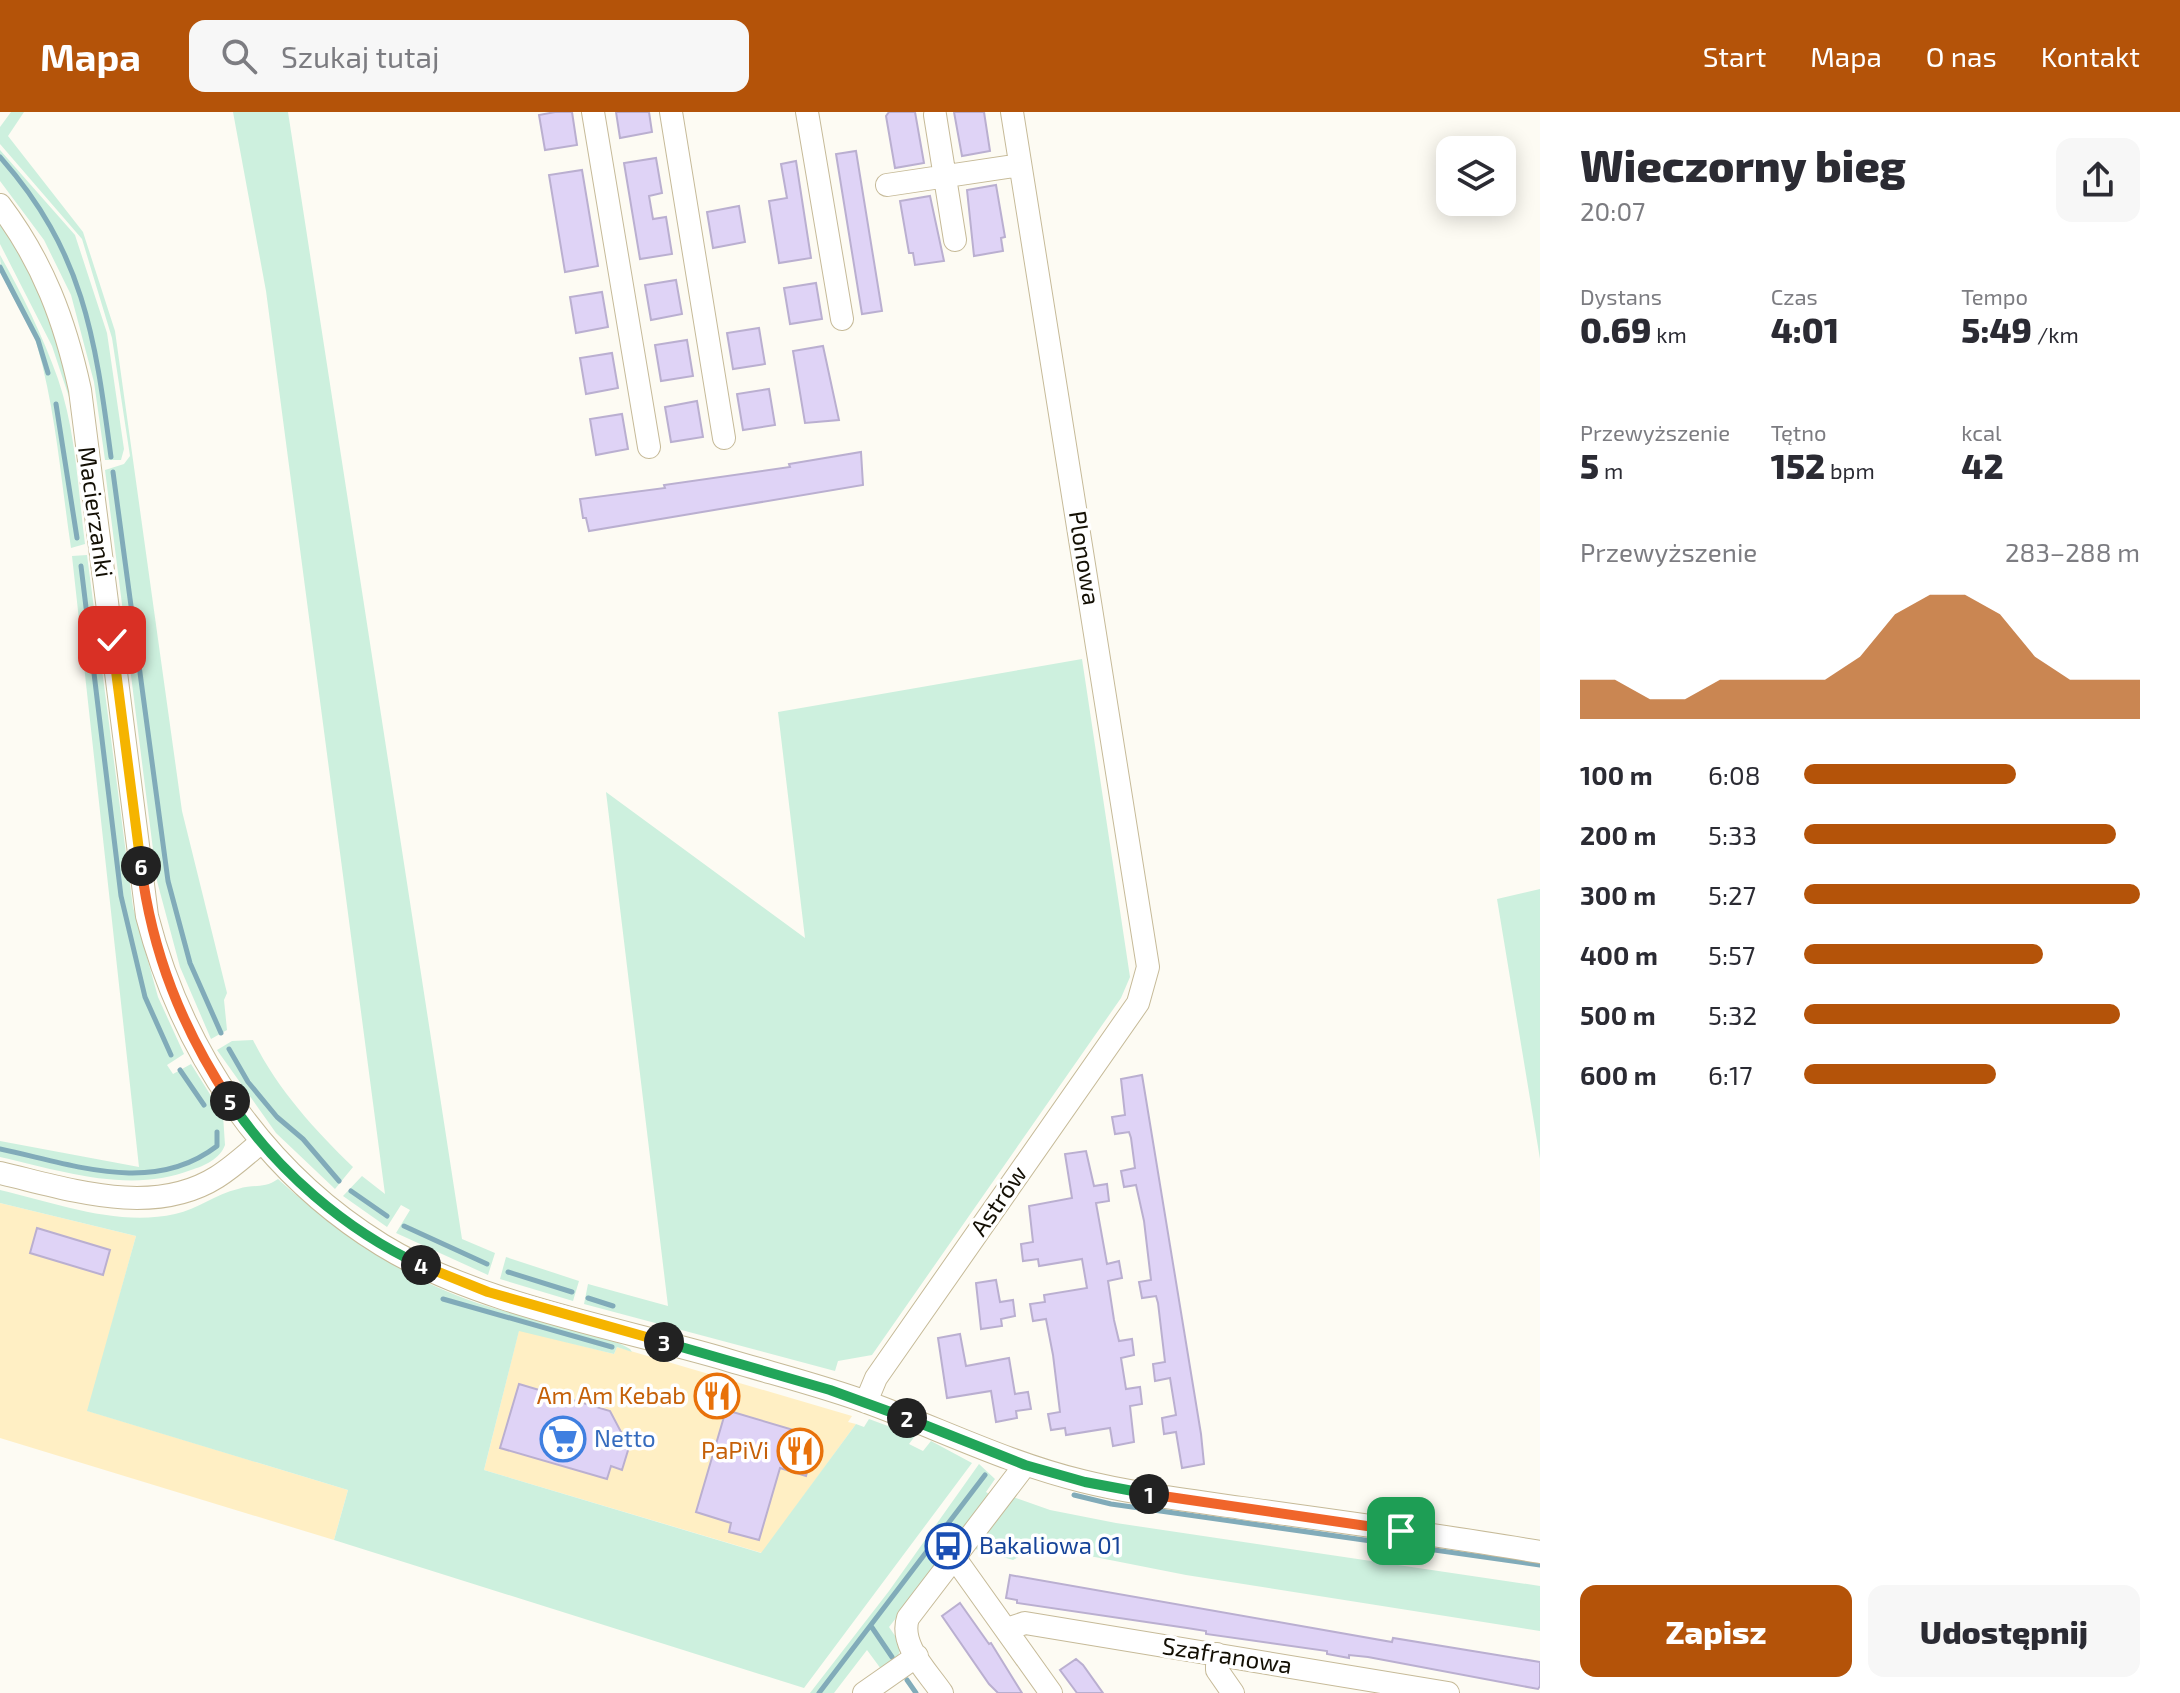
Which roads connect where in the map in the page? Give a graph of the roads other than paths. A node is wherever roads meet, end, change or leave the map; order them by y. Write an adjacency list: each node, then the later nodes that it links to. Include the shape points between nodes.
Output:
1 (593, 112): 13 (street)
2 (671, 112): 12 (street)
3 (807, 112): 11 (street)
4 (1012, 112): 6 (street, Plonowa)
5 (935, 115): 7 (street)
6 (1020, 165): 7 (street); 14 (street, Plonowa, via 1148,954)
7 (946, 176): 8 (street); 10 (street)
8 (887, 185)
9 (0, 205): 15 (street, Macierzanki, via 39,263 58,305 80,390 153,940 199,1052)
10 (955, 240)
11 (842, 319)
12 (724, 438)
13 (649, 447)
14 (1138, 1003): 17 (street, Astrów, via 876,1378)
15 (261, 1142): 16 (street, via 215,1178 146,1198 114,1197); 17 (street, Macierzanki, via 349,1222 439,1273 488,1292)
16 (0, 1173)
17 (866, 1402): 18 (street, Macierzanki)
18 (1025, 1465): 19 (street, Macierzanki, via 1153,1494); 20 (street)
19 (1540, 1552)
20 (954, 1557): 21 (street); 23 (street, via 908,1618 904,1630)
21 (1007, 1629): 22 (street, Szafranowa, via 1025,1623); 26 (street)
22 (1217, 1654): 27 (street, via 1217,1670); 28 (street, Szafranowa)
23 (917, 1656): 24 (street); 25 (street)
24 (869, 1691)
25 (942, 1693)
26 (1051, 1693)
27 (1233, 1693)
28 (1448, 1693)

